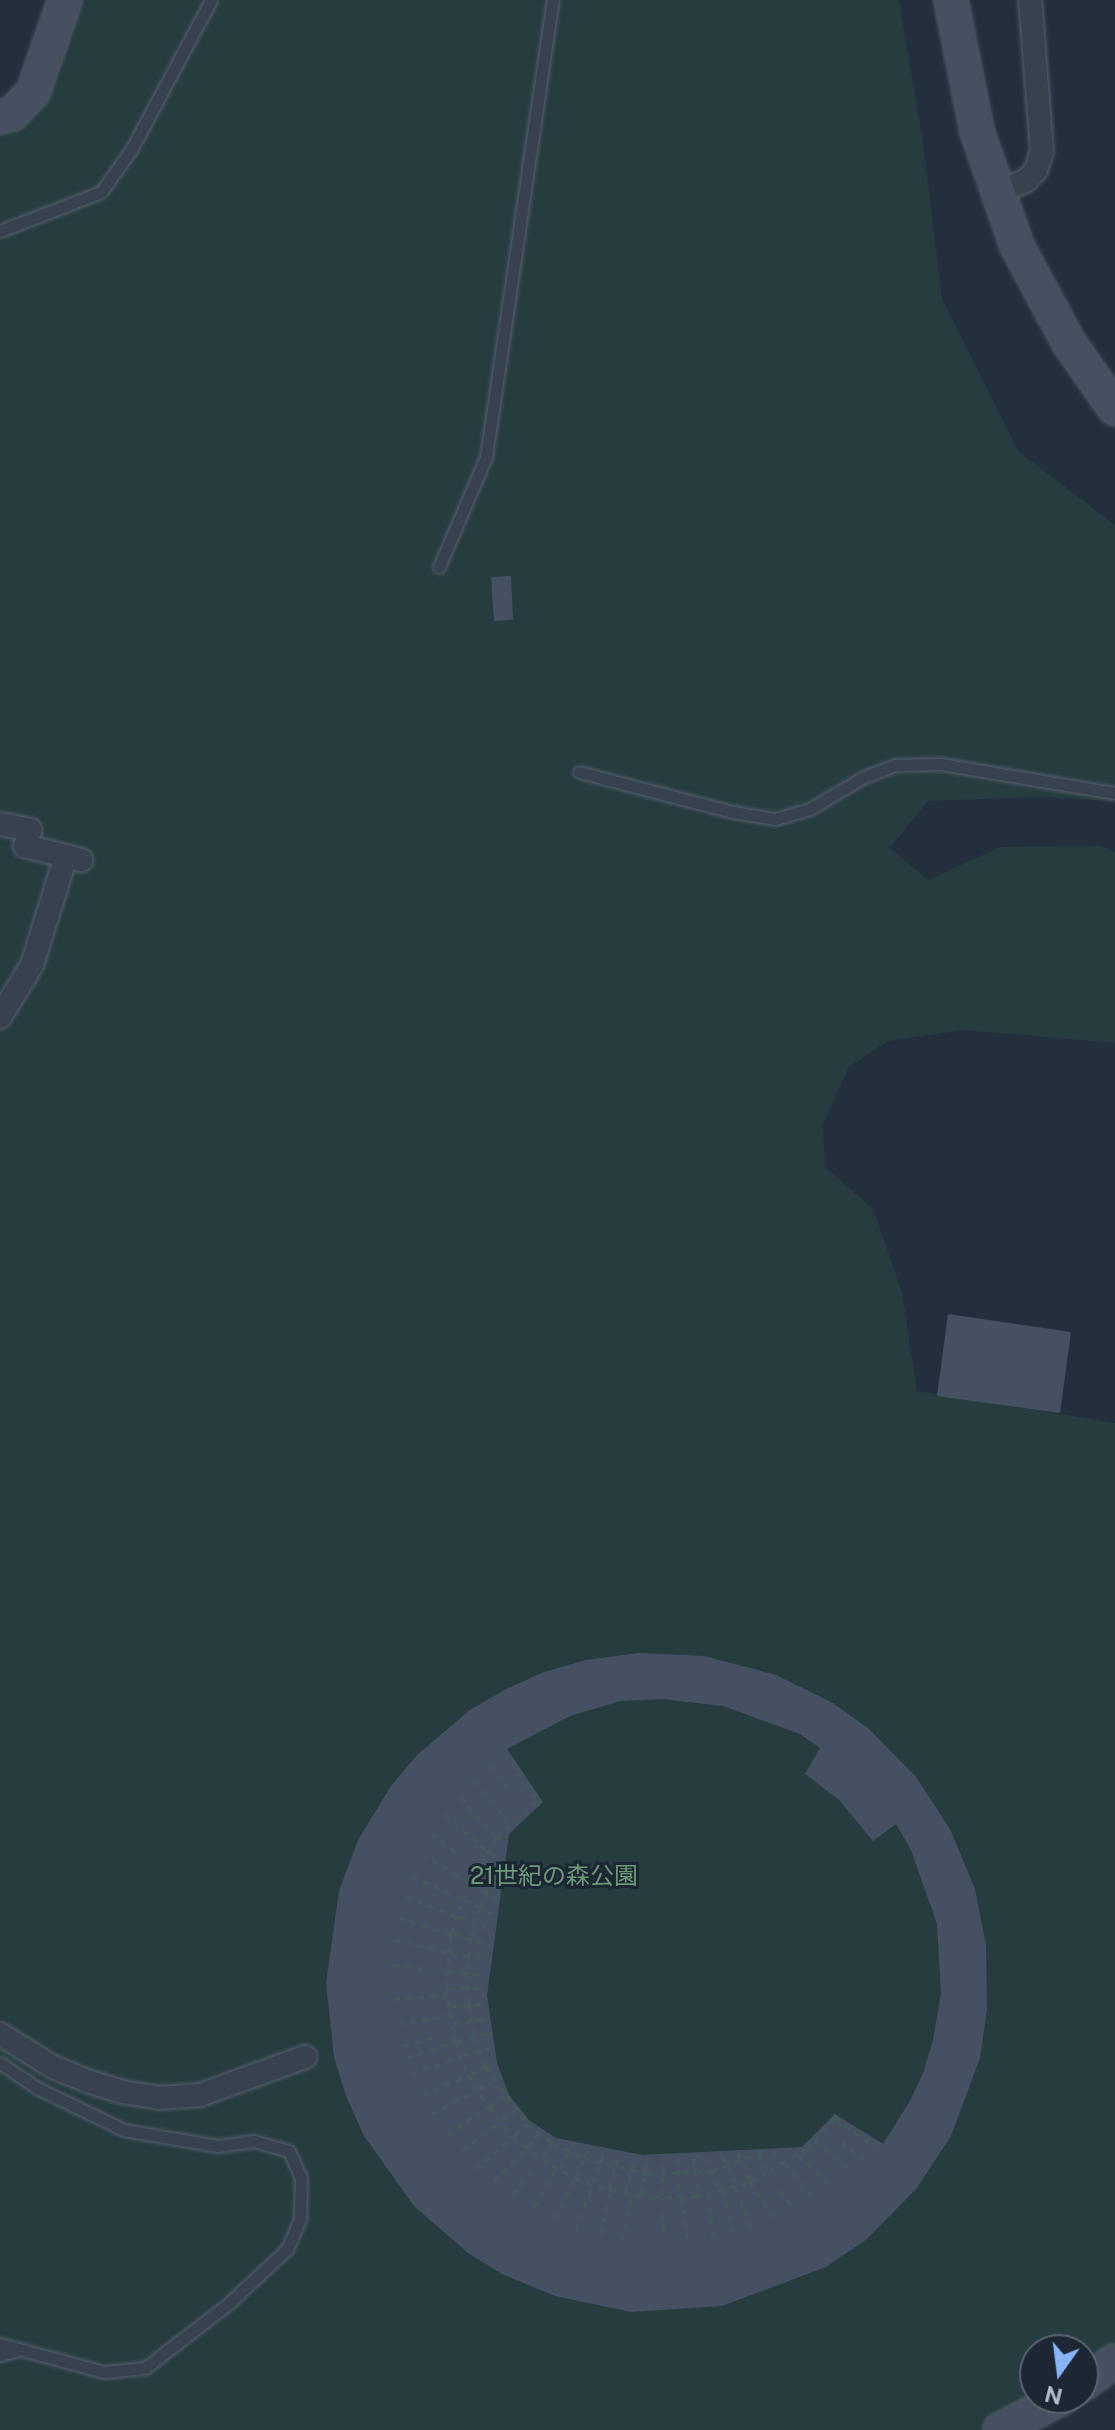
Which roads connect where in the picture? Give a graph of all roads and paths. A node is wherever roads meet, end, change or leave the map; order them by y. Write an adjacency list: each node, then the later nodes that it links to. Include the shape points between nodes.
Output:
1 (65, 0): 6 (street, via 33,92 12,114)
2 (211, 0): 8 (lane, via 131,150 101,192)
3 (553, 0): 10 (lane, via 486,457)
4 (951, 0): 7 (street, via 964,76)
5 (1030, 0): 7 (street, via 1042,151 1026,181)
6 (0, 117)
7 (997, 192): 9 (street, via 1039,293)
8 (0, 231)
9 (1115, 409)
10 (439, 567)
11 (579, 772): 12 (lane, via 775,819 810,809 896,765 941,764)
12 (1115, 793)
13 (0, 824): 14 (street, via 30,830 25,846 73,858 32,965)
14 (0, 1017)
15 (505, 1753): 21 (path, via 536,1801)
16 (490, 1765): 18 (path)
17 (474, 1781): 21 (path)
18 (513, 1793)
19 (460, 1797): 23 (path)
20 (445, 1814): 24 (path)
21 (510, 1823): 23 (path)
22 (431, 1834): 25 (path)
23 (497, 1838): 24 (path)
24 (489, 1852): 27 (path); 32 (path)
25 (458, 1853)
26 (422, 1854): 32 (path)
27 (501, 1861)
28 (479, 1870): 31 (path)
29 (500, 1870): 31 (path)
30 (412, 1876): 36 (path)
31 (494, 1879): 33 (path); 34 (path)
32 (470, 1883): 34 (path); 36 (path)
33 (499, 1883)
34 (487, 1893): 37 (path); 38 (path)
35 (406, 1896): 40 (path)
36 (463, 1899): 38 (path); 40 (path)
37 (498, 1899)
38 (480, 1907): 39 (path); 42 (path)
39 (494, 1914)
40 (458, 1916): 42 (path); 44 (path)
41 (399, 1918): 44 (path)
42 (475, 1923): 43 (path); 45 (path)
43 (492, 1929)
44 (452, 1934): 45 (path); 48 (path)
45 (471, 1939): 47 (path); 49 (path)
46 (394, 1940): 48 (path)
47 (489, 1945)
48 (449, 1953): 49 (path); 59 (path)
49 (468, 1956): 50 (path); 54 (path)
50 (485, 1959)
51 (393, 1965): 52 (path)
52 (424, 1969)
53 (449, 1971): 54 (path)
54 (467, 1973): 55 (path); 58 (path)
55 (484, 1975)
56 (485, 1988): 58 (path)
57 (449, 1989): 58 (path)
58 (467, 1989): 62 (path)
59 (446, 1995): 60 (path); 64 (path)
60 (394, 1999)
61 (484, 2004): 62 (path)
62 (469, 2005): 63 (path); 66 (path)
63 (451, 2006)
64 (449, 2015): 67 (path); 73 (path)
65 (486, 2018): 66 (path)
66 (471, 2021): 68 (path); 72 (path)
67 (398, 2024)
68 (454, 2024)
69 (489, 2033): 72 (path)
70 (0, 2034): 78 (street, via 87,2081 159,2098 200,2095)
71 (435, 2037): 74 (path)
72 (474, 2037): 73 (path); 76 (path)
73 (456, 2042): 77 (path); 79 (path)
74 (403, 2046)
75 (491, 2048): 76 (path)
76 (479, 2051): 77 (path); 82 (path)
77 (462, 2056): 83 (path); 84 (path)
78 (305, 2057)
79 (407, 2057)
80 (0, 2063): 172 (lane, via 37,2088 124,2130 218,2146 254,2141 289,2151 301,2178 300,2219 287,2249 228,2304 145,2368 104,2372)
81 (494, 2063): 82 (path)
82 (486, 2067): 84 (path); 85 (path)
83 (412, 2073)
84 (470, 2074): 86 (path); 87 (path)
85 (494, 2081): 86 (path); 88 (path)
86 (478, 2090): 89 (path); 91 (path)
87 (423, 2095)
88 (504, 2096): 89 (path); 90 (path)
89 (489, 2107): 92 (path); 95 (path)
90 (515, 2110): 92 (path); 93 (path)
91 (432, 2114)
92 (501, 2121): 96 (path); 104 (path)
93 (527, 2124): 94 (path); 96 (path)
94 (540, 2134): 99 (path); 101 (path)
95 (447, 2135)
96 (514, 2136): 101 (path); 130 (path)
97 (815, 2141): 102 (path, via 835,2118); 112 (path); 134 (path)
98 (842, 2142): 122 (path)
99 (553, 2143): 105 (path); 114 (path)
100 (573, 2145): 105 (path)
101 (528, 2147): 128 (path); 141 (path)
102 (876, 2148)
103 (589, 2149): 118 (path)
104 (462, 2150)
105 (570, 2151): 118 (path); 128 (path)
106 (764, 2151): 111 (path)
107 (773, 2151): 124 (path)
108 (604, 2152): 125 (path)
109 (738, 2152): 123 (path)
110 (619, 2153): 129 (path)
111 (758, 2154): 123 (path); 131 (path)
112 (798, 2155): 124 (path); 144 (path)
113 (722, 2156): 127 (path)
114 (543, 2157)
115 (634, 2157): 132 (path)
116 (648, 2157): 136 (path)
117 (708, 2157): 133 (path)
118 (584, 2158): 125 (path); 139 (path)
119 (663, 2158): 137 (path)
120 (678, 2158): 138 (path)
121 (693, 2158): 135 (path)
122 (864, 2160)
123 (742, 2161): 127 (path); 140 (path)
124 (783, 2163): 140 (path); 157 (path)
125 (599, 2164): 129 (path); 142 (path)
126 (534, 2167): 153 (path)
127 (728, 2167): 133 (path); 143 (path)
128 (559, 2168): 139 (path); 158 (path)
129 (615, 2168): 132 (path); 145 (path)
130 (476, 2169)
131 (767, 2170)
132 (630, 2171): 136 (path); 149 (path)
133 (712, 2171): 135 (path); 146 (path)
134 (852, 2172)
135 (695, 2173): 138 (path); 150 (path)
136 (645, 2174): 137 (path); 151 (path)
137 (662, 2175): 138 (path); 155 (path)
138 (679, 2175): 156 (path)
139 (575, 2177): 142 (path); 161 (path)
140 (750, 2180): 143 (path); 162 (path)
141 (494, 2181)
142 (592, 2184): 145 (path); 164 (path)
143 (735, 2186): 148 (path); 163 (path)
144 (831, 2187)
145 (610, 2189): 154 (path); 166 (path)
146 (717, 2189)
147 (780, 2190): 159 (path)
148 (724, 2191): 152 (path); 165 (path)
149 (626, 2192)
150 (698, 2193)
151 (642, 2194)
152 (708, 2194): 156 (path); 167 (path)
153 (513, 2195)
154 (632, 2195): 156 (path); 170 (path)
155 (662, 2195)
156 (681, 2196): 168 (path)
157 (815, 2199)
158 (534, 2207)
159 (796, 2211)
160 (663, 2213): 169 (path)
161 (555, 2218)
162 (775, 2219)
163 (752, 2228)
164 (576, 2230)
165 (733, 2232)
166 (601, 2234)
167 (713, 2237)
168 (687, 2238)
169 (664, 2239)
170 (622, 2240)
171 (0, 2344): 172 (lane)
172 (20, 2350): 173 (lane)
173 (0, 2355)
174 (1030, 2414): 175 (street)
175 (1000, 2430)

